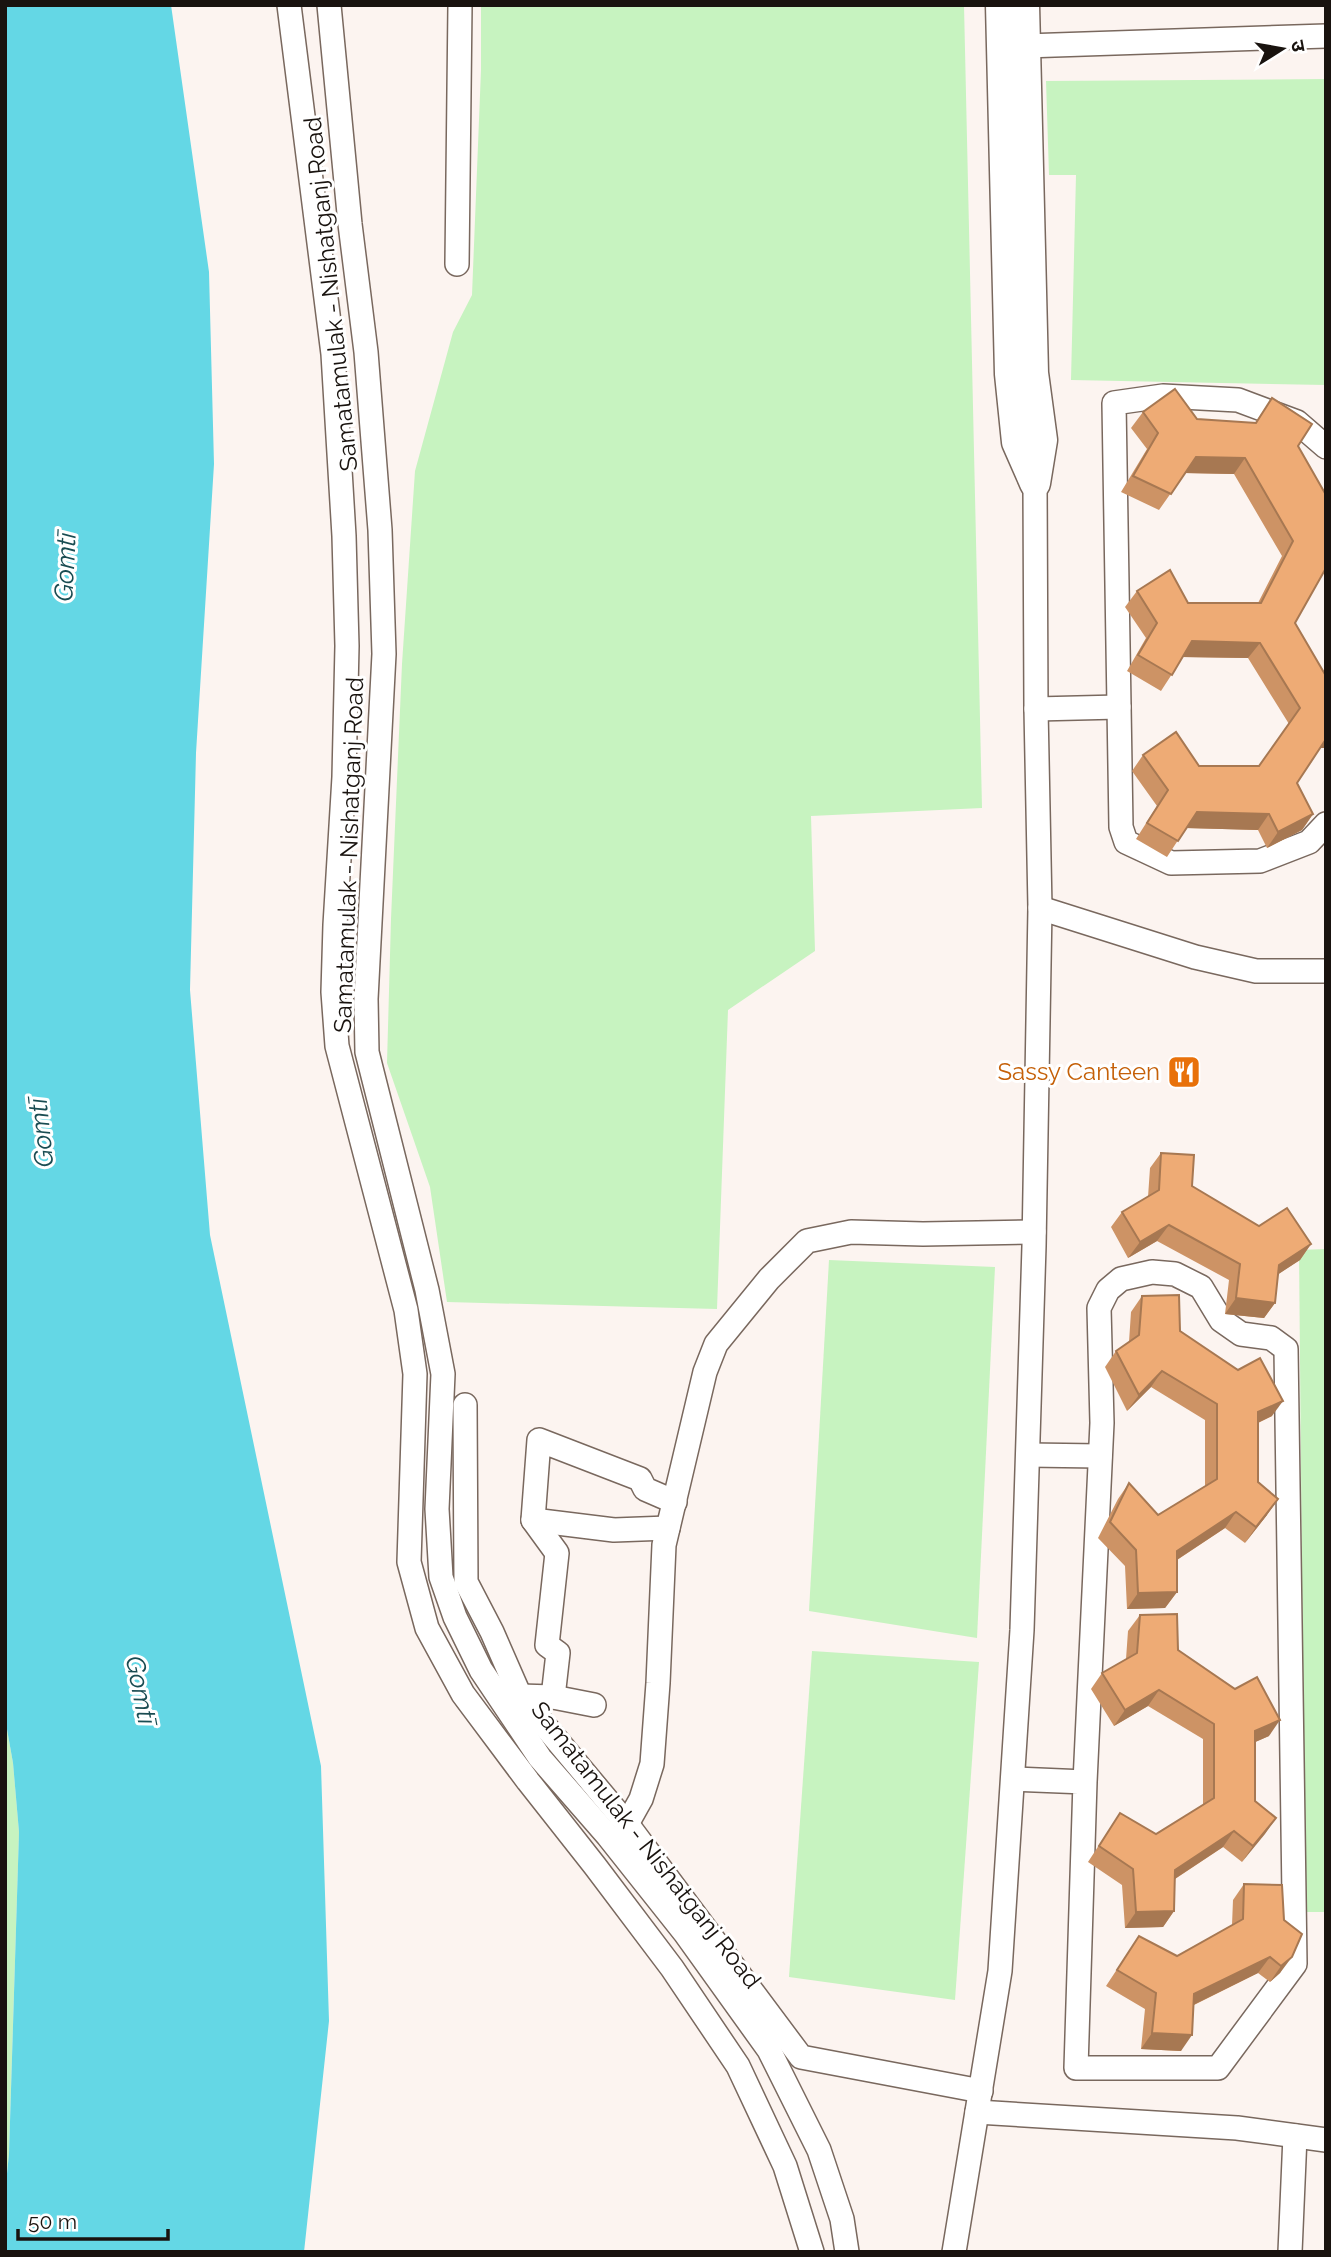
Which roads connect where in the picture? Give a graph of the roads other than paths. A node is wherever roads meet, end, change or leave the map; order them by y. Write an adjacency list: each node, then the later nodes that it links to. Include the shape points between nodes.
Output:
1 (289, 5): 32 (street, Samatamulak - Nishatganj Road, via 333,354 344,536 347,646 333,992 337,1046 406,1310 415,1374 409,1562 427,1628 463,1694 672,1968 738,2066 785,2166)
2 (329, 5): 33 (street, Samatamulak - Nishatganj Road, via 380,530 384,654 367,1052 443,1374 437,1509 441,1577 481,1670 540,1758 685,1933 769,2050 819,2150 842,2219)
3 (460, 5): 8 (street)
4 (1001, 5): 10 (main road, via 1010,374 1017,442)
5 (1024, 5): 7 (main road)
6 (1326, 36): 7 (street)
7 (1025, 46): 10 (main road, via 1033,373 1042,440)
8 (457, 264)
9 (1326, 447): 11 (street, via 1297,422 1238,400 1163,396 1114,403)
10 (1035, 483): 12 (street)
11 (1119, 707): 12 (street); 13 (street, via 1121,827 1126,842 1171,863 1260,862 1309,842)
12 (1036, 709): 14 (street)
13 (1326, 824)
14 (1040, 908): 15 (street, via 1195,957 1256,971); 16 (street)
15 (1326, 971)
16 (1034, 1232): 18 (street); 20 (street, via 851,1232 807,1241 716,1344 705,1372)
17 (464, 1405): 23 (street, via 466,1582)
18 (1028, 1455): 19 (street); 26 (street)
19 (1101, 1456): 27 (street); 27 (street, via 1099,1308 1108,1290 1121,1279 1152,1272 1175,1274 1201,1287 1221,1320 1241,1334 1271,1338 1286,1349 1294,1964 1218,2068 1076,2068)
20 (675, 1502): 21 (street, via 645,1489 640,1479 539,1440); 22 (street)
21 (533, 1520): 22 (street, via 614,1530); 24 (street, via 557,1553 547,1645 558,1653)
22 (668, 1528): 28 (street, via 652,1764)
23 (520, 1696): 24 (street); 28 (street)
24 (553, 1697): 25 (street)
25 (594, 1706)
26 (1013, 1779): 27 (street); 29 (street, via 1000,1971)
27 (1085, 1782)
28 (627, 1824): 29 (street, via 802,2057)
29 (979, 2102): 30 (street); 34 (street)
30 (1295, 2136): 31 (street); 35 (street)
31 (1326, 2140)
32 (811, 2252)
33 (847, 2252)
34 (954, 2252)
35 (1290, 2252)

